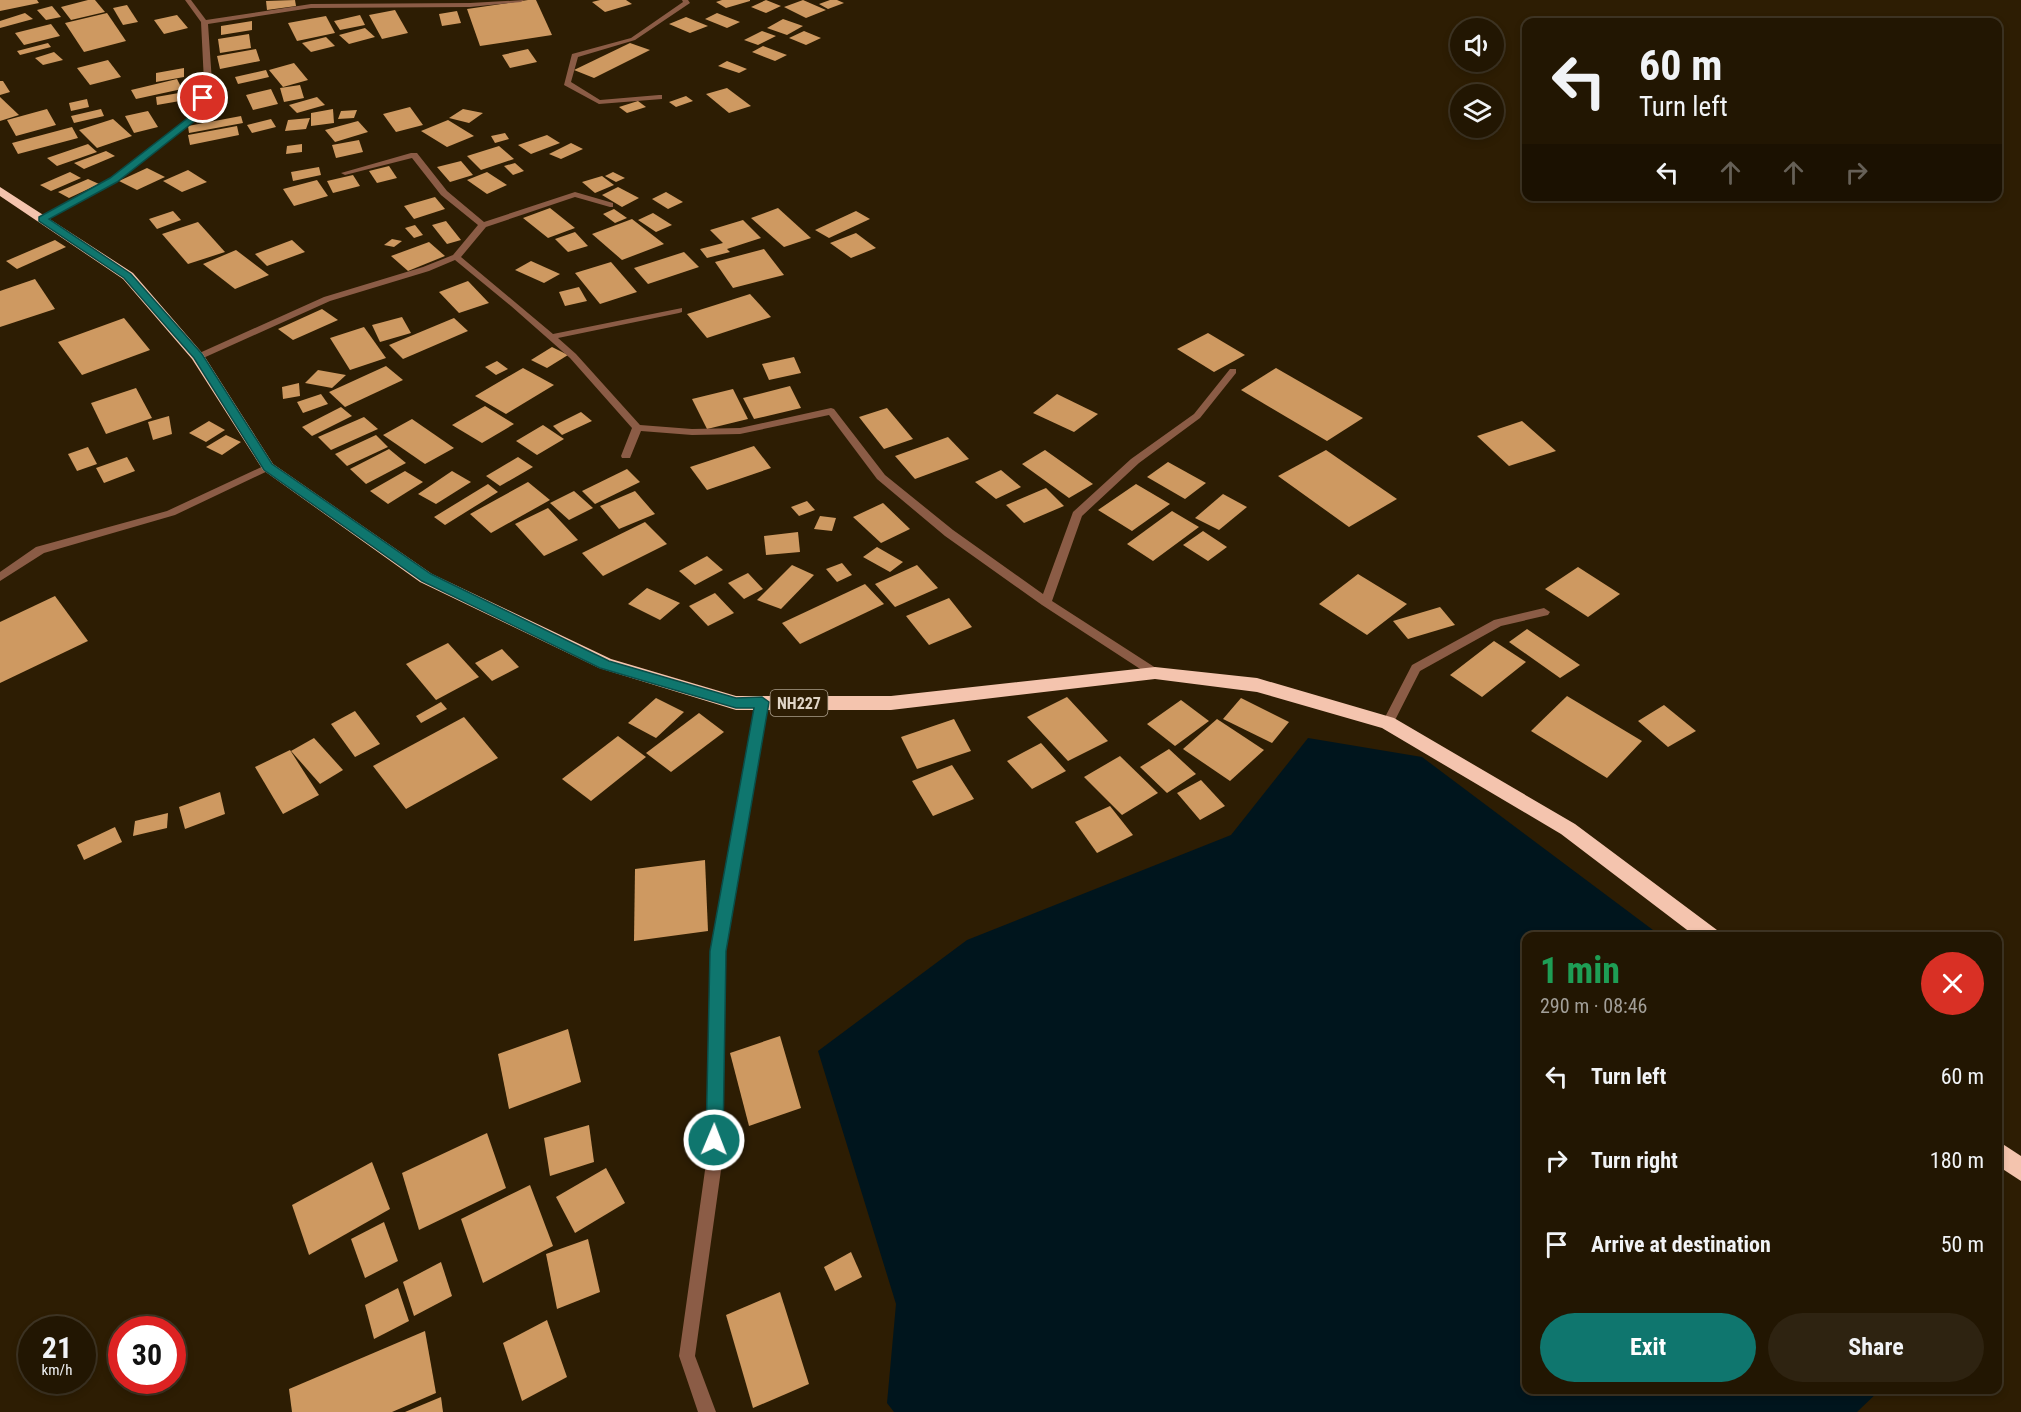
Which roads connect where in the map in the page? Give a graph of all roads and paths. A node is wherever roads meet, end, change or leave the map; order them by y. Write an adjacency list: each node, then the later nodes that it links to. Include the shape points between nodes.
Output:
1 (188, 0): 4 (street)
2 (521, 0): 4 (street, via 470,5 311,6)
3 (685, 0): 5 (street, via 687,3 633,39 576,56 567,83 599,102)
4 (204, 22): 9 (street, via 208,82 198,114 114,180)
5 (659, 97)
6 (345, 173): 10 (street, via 414,155 444,193)
7 (0, 191): 9 (highway, NH227)
8 (610, 205): 10 (street, via 575,194)
9 (42, 219): 14 (highway, NH227, via 128,276)
10 (483, 225): 11 (street)
11 (456, 256): 13 (street); 14 (street, via 327,299)
12 (679, 310): 13 (street)
13 (551, 337): 16 (street)
14 (198, 357): 18 (highway, NH227)
15 (1233, 371): 20 (street, via 1197,416 1135,461 1077,514)
16 (637, 428): 17 (street); 20 (street, via 740,432 831,411 882,477 949,533)
17 (626, 456)
18 (268, 467): 19 (street, via 171,513 40,550); 23 (highway, NH227, via 426,578 605,664 736,703)
19 (0, 578)
20 (1046, 602): 22 (street)
21 (1544, 612): 24 (street, via 1498,623 1416,668)
22 (1155, 673): 23 (highway, NH227, via 891,703); 24 (highway, NH227, via 1257,685)
23 (762, 702): 28 (street, via 718,951 714,1163 687,1356)
24 (1388, 723): 25 (highway, NH227, via 1568,829)
25 (1705, 932)
26 (2002, 1155): 27 (highway)
27 (2021, 1170)
28 (707, 1412)

